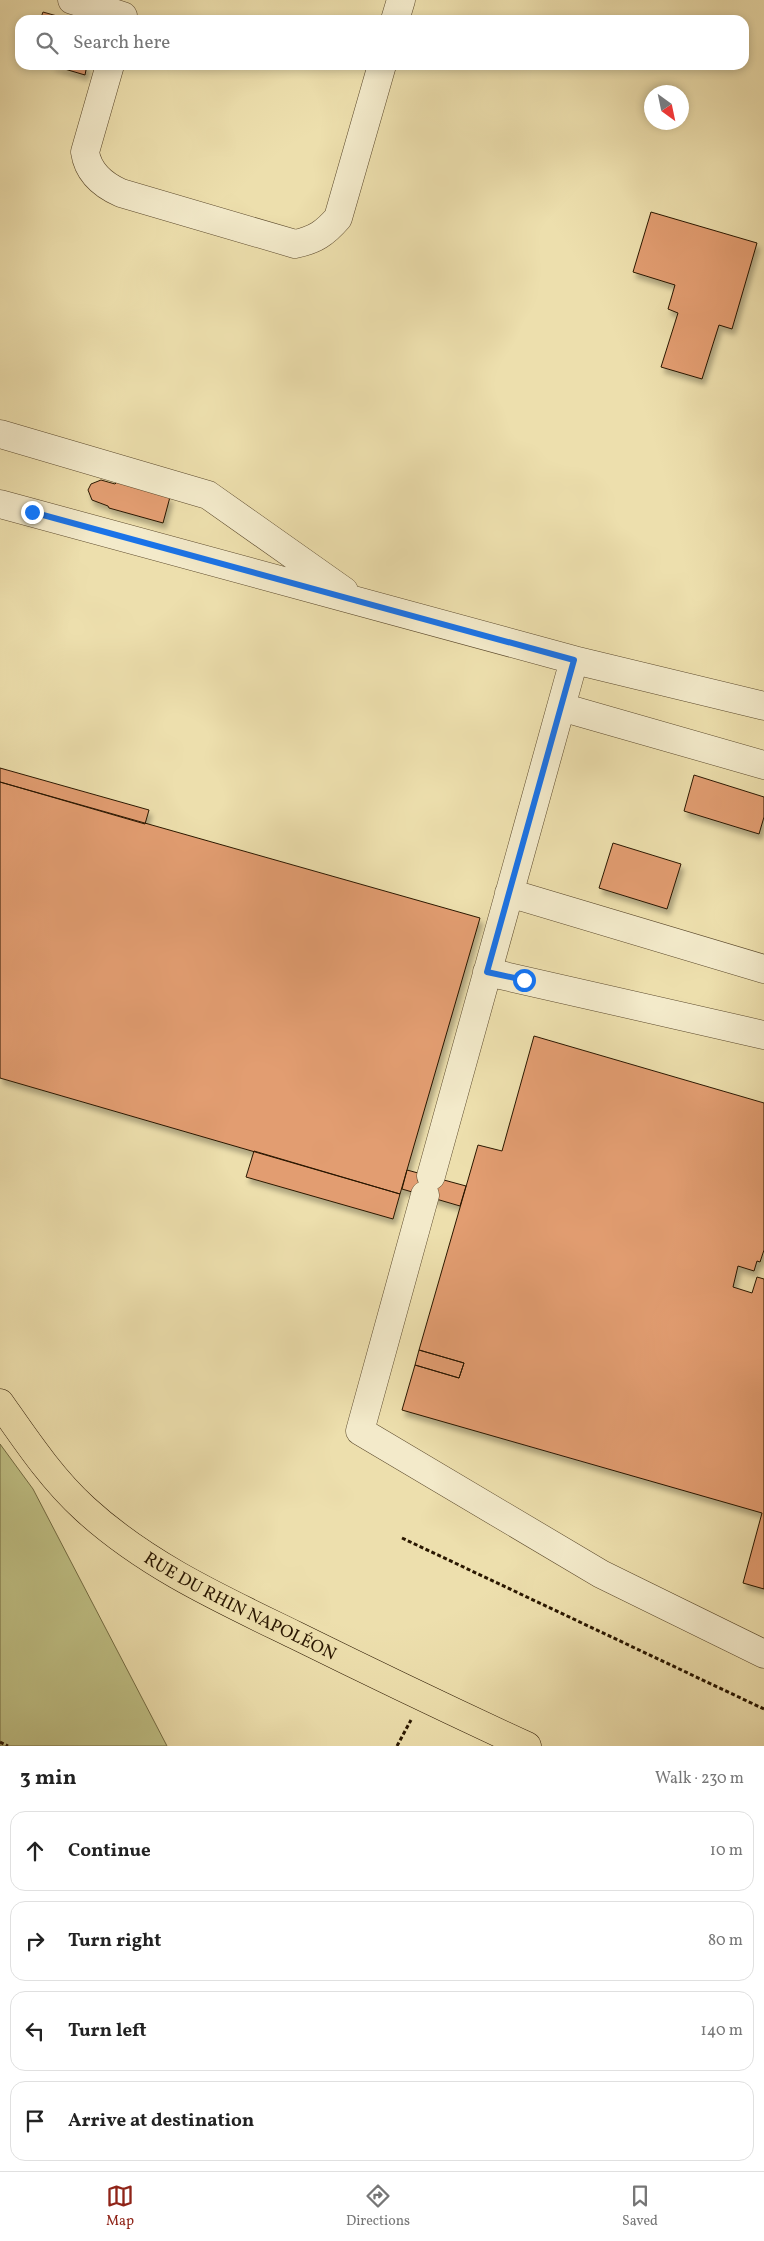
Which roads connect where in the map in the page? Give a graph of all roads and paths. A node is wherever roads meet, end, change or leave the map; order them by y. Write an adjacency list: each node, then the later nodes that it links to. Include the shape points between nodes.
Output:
1 (72, 0): 3 (lane)
2 (401, 0): 4 (lane)
3 (124, 12)
4 (396, 15)
5 (109, 70): 6 (lane, via 85,152 87,163 96,176 109,188 121,193 296,244 310,241 325,232 338,218)
6 (381, 70)
7 (0, 434): 9 (lane, via 208,495)
8 (0, 504): 9 (lane)
9 (360, 603): 10 (lane)
10 (574, 660): 11 (lane); 12 (lane)
11 (764, 706)
12 (561, 707): 13 (lane); 14 (lane)
13 (764, 765)
14 (509, 894): 15 (lane); 16 (lane)
15 (764, 969)
16 (487, 972): 17 (lane); 20 (lane, via 360,1431 601,1574)
17 (764, 1035)
18 (0, 1403): 24 (main road, RUE DU RHIN NAPOLÉON, via 67,1492 106,1528 158,1564 246,1612)
19 (402, 1538): 21 (path)
20 (764, 1654)
21 (764, 1709)
22 (0, 1742): 23 (path)
23 (8, 1746)
24 (527, 1746)

